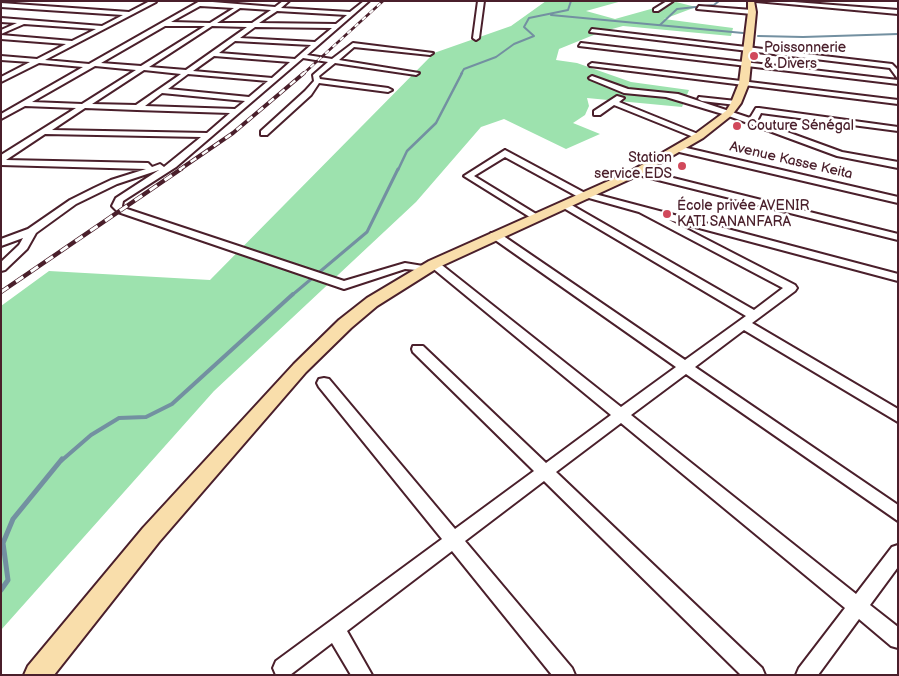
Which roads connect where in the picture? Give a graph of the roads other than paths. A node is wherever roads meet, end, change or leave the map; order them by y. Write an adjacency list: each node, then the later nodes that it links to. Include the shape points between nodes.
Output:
1 (72, 1): 16 (street)
2 (141, 1): 8 (street)
3 (287, 1): 17 (street)
4 (367, 1): 21 (street)
5 (482, 1): 32 (street)
6 (671, 1): 18 (street)
7 (861, 1): 15 (street)
8 (155, 2): 20 (street)
9 (202, 2): 12 (street); 24 (street)
10 (1, 5): 16 (street)
11 (754, 5): 14 (street); 15 (street); 39 (main road)
12 (240, 6): 17 (street); 25 (street)
13 (893, 6): 19 (street)
14 (699, 8)
15 (866, 8): 19 (street)
16 (55, 9): 20 (street); 23 (street)
17 (276, 9): 21 (street); 26 (street)
18 (656, 10)
19 (898, 12)
20 (130, 14): 28 (street)
21 (351, 14): 27 (street)
22 (1, 20): 23 (street)
23 (25, 22): 28 (street); 30 (street)
24 (164, 24): 25 (street); 45 (street)
25 (211, 25): 26 (street); 46 (street)
26 (253, 25): 27 (street); 33 (street)
27 (337, 26): 35 (street)
28 (103, 28): 34 (street)
29 (592, 31): 39 (street)
30 (1, 32)
31 (1, 37): 34 (street)
32 (476, 38)
33 (234, 39): 35 (street); 38 (street)
34 (74, 43): 42 (street)
35 (316, 44): 41 (street)
36 (581, 45): 39 (street)
37 (430, 53): 43 (street, via 354,45)
38 (213, 54): 41 (street); 49 (street)
39 (747, 57): 48 (street, via 892,66); 55 (street); 56 (main road)
40 (1, 58): 42 (street)
41 (299, 59): 43 (street); 53 (street)
42 (39, 61): 45 (street); 52 (street)
43 (333, 61): 50 (street); 54 (street, via 315,76)
44 (592, 64): 47 (street)
45 (93, 65): 46 (street); 64 (street)
46 (143, 68): 49 (street); 65 (street)
47 (616, 68): 56 (street); 59 (street, via 592,78)
48 (896, 69): 51 (street)
49 (187, 72): 53 (street); 58 (street)
50 (416, 73)
51 (898, 77)
52 (1, 80)
53 (274, 80): 61 (street)
54 (317, 81): 57 (street); 76 (street)
55 (898, 82)
56 (744, 83): 62 (street); 68 (main road)
57 (388, 90)
58 (161, 91): 61 (street); 67 (street)
59 (627, 91): 60 (street); 63 (street)
60 (666, 95): 68 (street); 68 (street)
61 (251, 99): 70 (street)
62 (898, 102)
63 (614, 103): 71 (street); 78 (street)
64 (24, 104): 65 (street); 69 (street)
65 (83, 106): 67 (street); 75 (street)
66 (1, 108): 69 (street)
67 (137, 108): 70 (street)
68 (733, 108): 73 (street); 78 (main road)
69 (16, 109): 72 (street)
70 (237, 111): 77 (street)
71 (597, 113)
72 (1, 117)
73 (752, 122): 74 (street, via 759,110); 82 (street, via 840,154)
74 (898, 128)
75 (43, 132): 77 (street); 80 (street)
76 (264, 133)
77 (208, 135): 81 (street)
78 (699, 136): 79 (main road)
79 (678, 149): 84 (main road); 86 (street, Avenue Kasse Keita)
80 (1, 161): 83 (street)
81 (173, 165): 83 (street); 94 (street, via 119,200 117,206 344,285 405,266)
82 (898, 165)
83 (160, 167): 90 (street, via 96,190)
84 (637, 172): 85 (main road); 92 (street)
85 (586, 196): 87 (main road); 88 (street); 89 (street, via 505,153 468,176)
86 (898, 200)
87 (566, 205): 89 (main road); 97 (street)
88 (643, 210): 96 (street); 97 (street, via 791,288)
89 (536, 218): 91 (main road)
90 (32, 231): 93 (street); 95 (street, via 23,247)
91 (495, 235): 94 (main road); 99 (street)
92 (898, 237)
93 (1, 243)
94 (429, 266): 101 (street); 111 (main road, via 372,302 300,368 151,535)
95 (1, 268)
96 (898, 278)
97 (749, 320): 99 (street); 102 (street)
98 (418, 348): 103 (street)
99 (686, 367): 101 (street); 104 (street)
100 (324, 383): 105 (street)
101 (621, 415): 103 (street); 107 (street)
102 (898, 416)
103 (545, 472): 105 (street); 114 (street)
104 (898, 514)
105 (454, 540): 108 (street); 113 (street)
106 (898, 553): 107 (street)
107 (857, 606): 109 (street); 115 (street)
108 (335, 629): 110 (street); 112 (street)
109 (898, 638)
110 (283, 668)
111 (37, 675)
112 (362, 675)
113 (565, 675)
114 (755, 675)
115 (806, 675)

